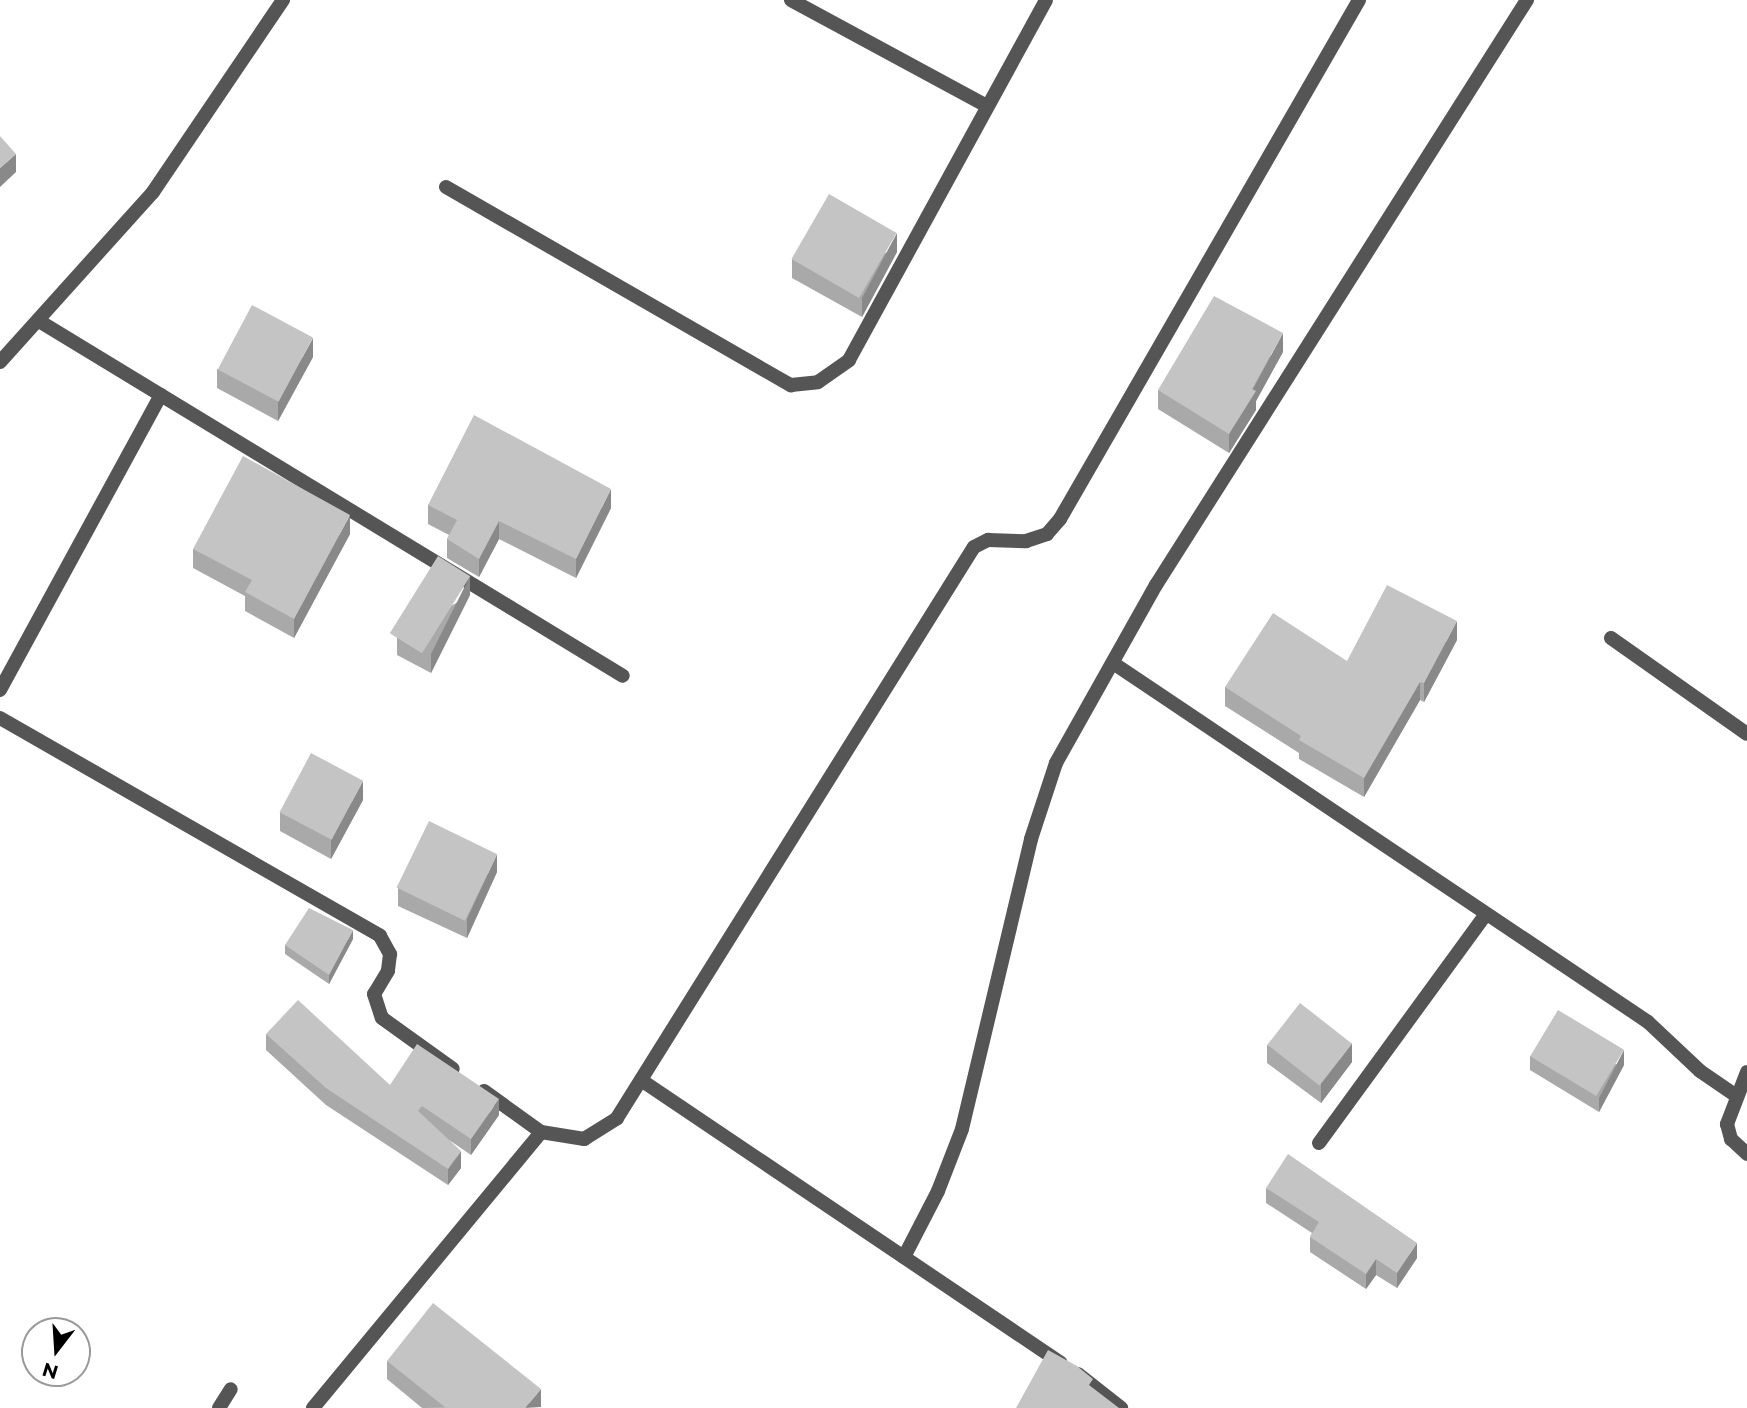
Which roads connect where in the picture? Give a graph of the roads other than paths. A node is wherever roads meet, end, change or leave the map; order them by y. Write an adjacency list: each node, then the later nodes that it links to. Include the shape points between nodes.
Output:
1 (283, 0): 8 (street, via 153,192)
2 (790, 0): 6 (street)
3 (1046, 0): 6 (street)
4 (1359, 0): 19 (street, via 1060,519 1046,534 1026,541 988,540 974,547)
5 (1527, 0): 12 (street, via 1156,584)
6 (987, 106): 7 (street, via 849,360 818,382 791,385)
7 (446, 187)
8 (39, 320): 9 (street); 10 (street)
9 (0, 362)
10 (161, 395): 13 (street); 14 (street)
11 (1611, 638): 16 (street)
12 (1113, 663): 17 (street); 24 (street, via 1056,763 1031,839 962,1129 938,1191)
13 (623, 676)
14 (0, 690)
15 (0, 718): 21 (street, via 380,936 390,954 388,971 374,994 382,1018)
16 (1747, 734)
17 (1486, 914): 20 (street, via 1648,1022 1700,1071); 22 (street)
18 (1747, 1072): 20 (street)
19 (641, 1080): 21 (street, via 617,1118 584,1139); 24 (street)
20 (1735, 1095): 23 (street, via 1727,1124 1731,1139)
21 (541, 1132): 27 (street)
22 (1319, 1143)
23 (1747, 1154)
24 (904, 1257): 28 (street)
25 (231, 1389): 26 (street)
26 (219, 1408)
27 (313, 1408)
28 (1121, 1408)

